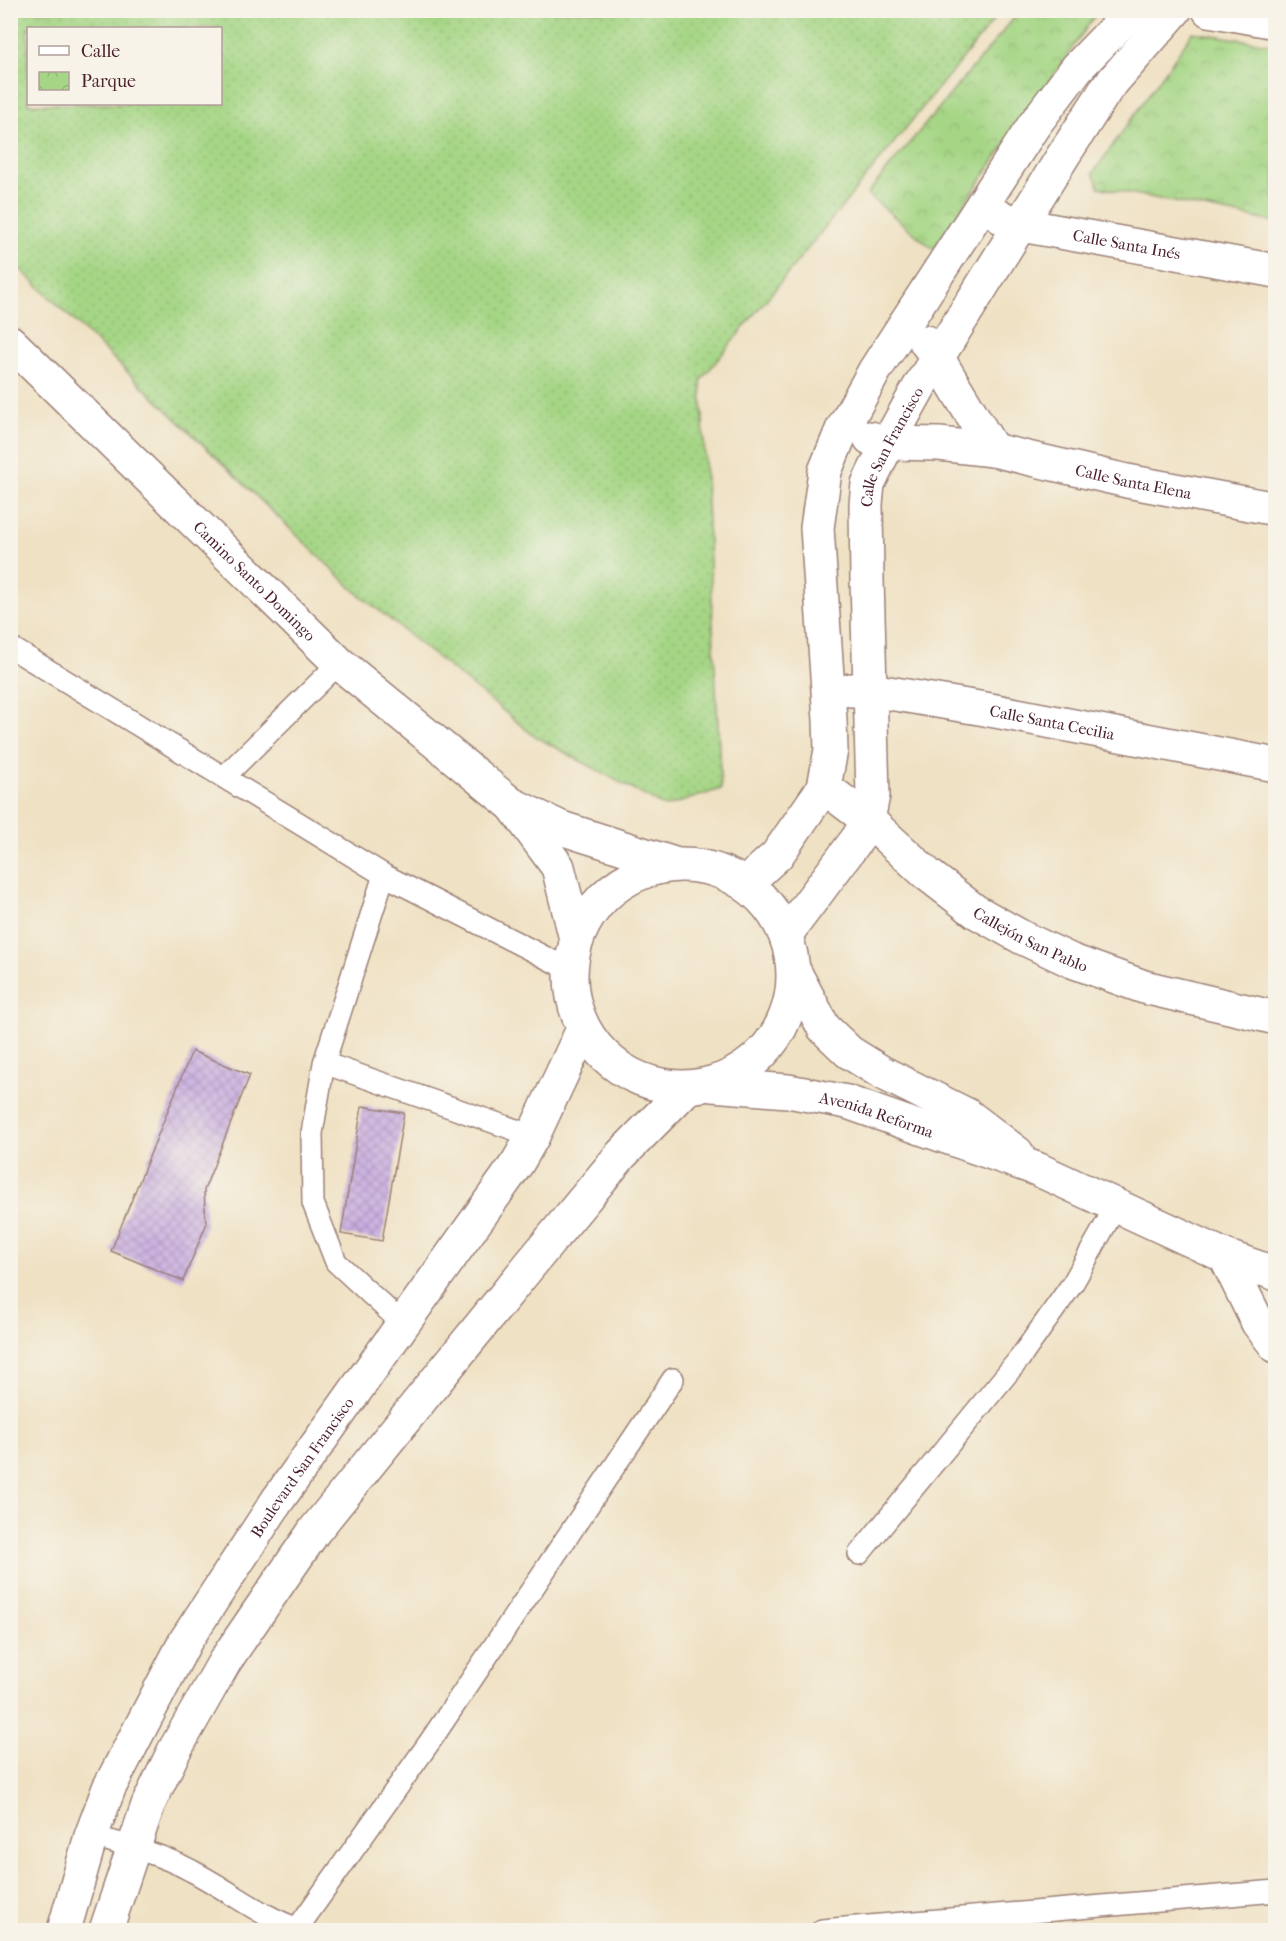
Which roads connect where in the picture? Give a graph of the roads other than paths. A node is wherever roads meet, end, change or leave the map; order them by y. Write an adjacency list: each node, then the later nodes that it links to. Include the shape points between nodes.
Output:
1 (1133, 10): 5 (street, via 1077,68)
2 (1175, 10): 6 (street, Calle San Francisco, via 1107,88)
3 (1209, 10): 4 (street)
4 (1275, 22)
5 (980, 208): 6 (street, Calle Santa Inés); 8 (street)
6 (1021, 225): 7 (street, Calle Santa Inés); 10 (street, Calle San Francisco)
7 (1275, 271)
8 (907, 319): 10 (street); 11 (street)
9 (10, 342): 16 (street, Camino Santo Domingo)
10 (938, 357): 12 (street, Calle San Francisco); 13 (street)
11 (842, 430): 12 (street, Calle Santa Elena); 17 (street, via 825,471 816,528)
12 (888, 443): 13 (street, Calle Santa Elena); 18 (street, Calle San Francisco, via 868,483 866,504)
13 (993, 450): 14 (street, Calle Santa Elena)
14 (1275, 509)
15 (10, 647): 20 (lane)
16 (339, 663): 20 (lane); 22 (street, Camino Santo Domingo)
17 (828, 690): 18 (street, Calle Santa Cecilia); 21 (street, via 831,750)
18 (871, 690): 19 (street, Calle Santa Cecilia); 23 (street, Calle San Francisco, via 874,778)
19 (1275, 765)
20 (224, 777): 25 (lane)
21 (824, 787): 23 (street, Callejón San Pablo); 26 (street, via 777,855)
22 (512, 804): 24 (street, Camino Santo Domingo, via 561,828); 28 (street, Camino Santo Domingo, via 558,867)
23 (868, 820): 27 (street, Calle San Francisco); 31 (street, Callejón San Pablo, via 975,911 1023,938 1144,987)
24 (674, 864): 26 (street, via 699,865); 28 (street, via 642,871 614,887 591,910)
25 (384, 875): 29 (lane); 33 (lane)
26 (745, 884): 27 (street, via 769,906)
27 (786, 934): 30 (street)
28 (576, 939): 29 (street, Avenida Reforma)
29 (570, 970): 32 (street, Avenida Reforma, via 573,1001)
30 (794, 971): 34 (street, via 789,1009 772,1043 745,1069); 36 (street, Avenida Reforma, via 824,1028 849,1052 967,1114)
31 (1275, 1017)
32 (583, 1029): 34 (street, Avenida Reforma, via 610,1062 646,1082); 35 (street, Boulevard San Francisco)
33 (324, 1063): 35 (lane); 40 (lane, via 312,1133 313,1203 336,1262)
34 (699, 1086): 36 (street, Avenida Reforma, via 788,1091 847,1102); 45 (street, via 621,1155 315,1530 225,1661 174,1751)
35 (533, 1136): 40 (street, Boulevard San Francisco)
36 (1037, 1169): 37 (street, Avenida Reforma)
37 (1116, 1206): 38 (street, Avenida Reforma); 43 (lane, via 1073,1283 1020,1358)
38 (1225, 1256): 39 (street, Avenida Reforma); 41 (street, via 1258,1323)
39 (1275, 1274)
40 (404, 1325): 44 (street, Boulevard San Francisco, via 277,1501 186,1640 109,1788)
41 (1275, 1346)
42 (673, 1379): 49 (lane)
43 (859, 1554)
44 (92, 1836): 45 (lane); 47 (street, Boulevard San Francisco)
45 (133, 1847): 48 (street); 49 (lane, via 191,1870)
46 (1275, 1891): 50 (lane)
47 (64, 1930)
48 (105, 1930)
49 (299, 1930)
50 (822, 1930)

